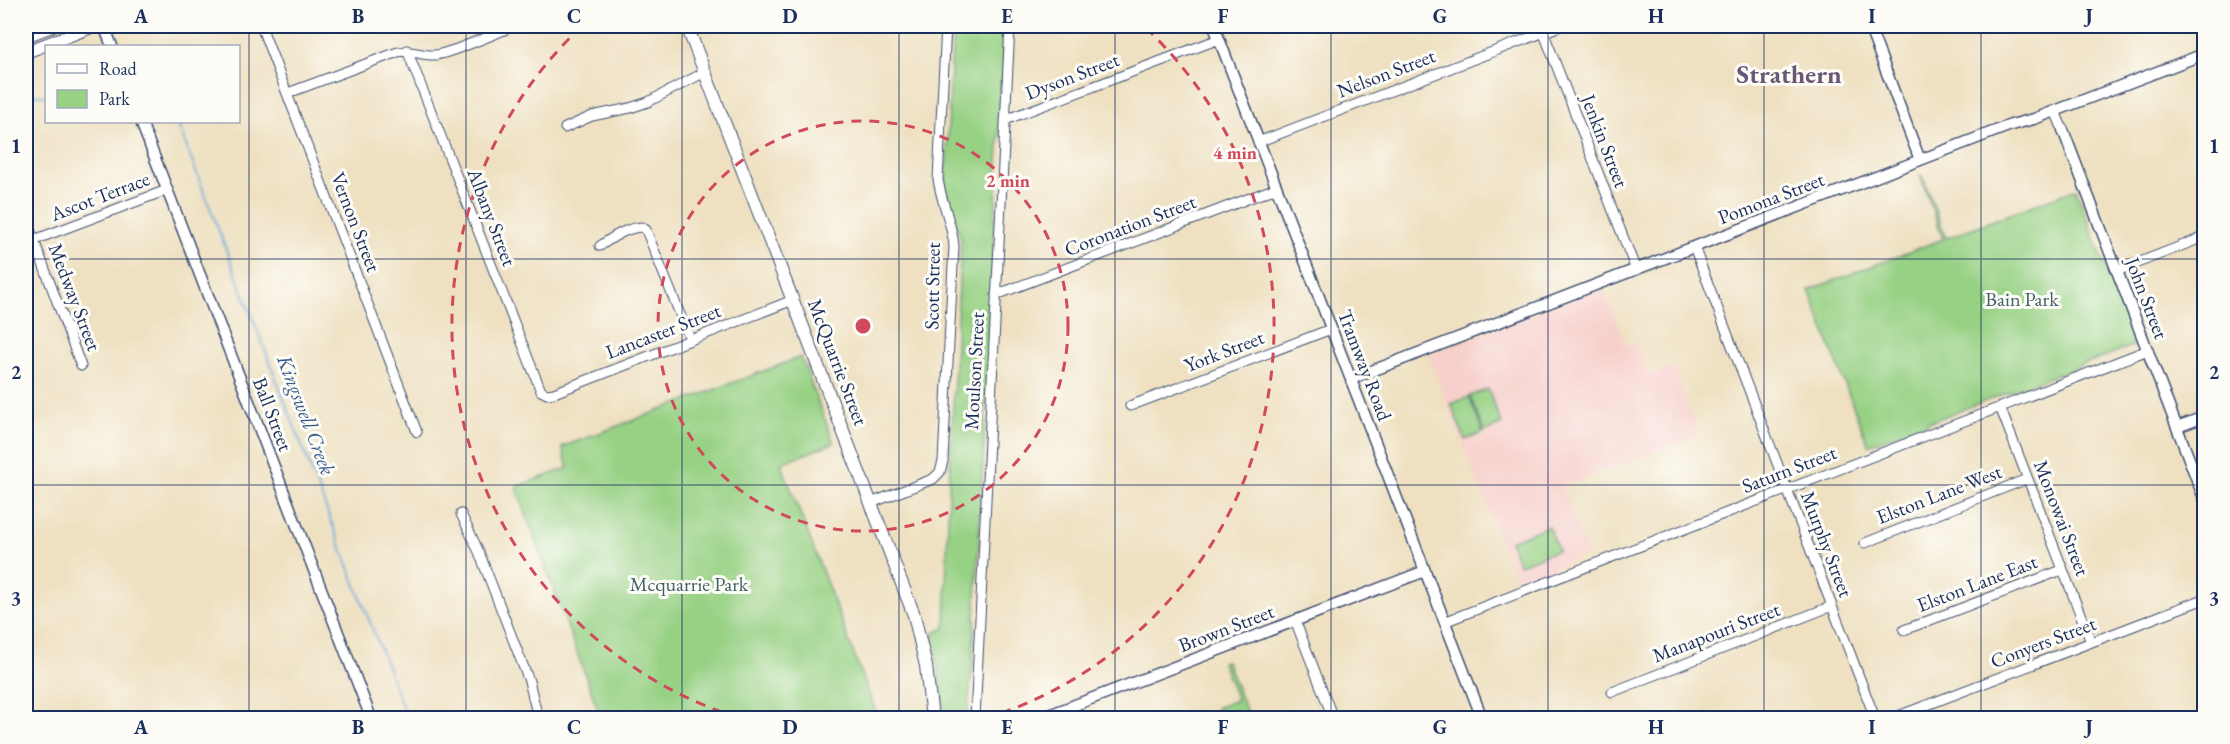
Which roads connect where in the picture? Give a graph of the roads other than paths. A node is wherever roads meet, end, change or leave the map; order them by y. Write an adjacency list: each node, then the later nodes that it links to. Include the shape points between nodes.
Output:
1 (52, 26): 13 (main road)
2 (94, 26): 17 (main road)
3 (104, 26): 15 (street)
4 (261, 26): 20 (street, Vernon Street)
5 (514, 26): 16 (street, via 442,53 428,55)
6 (687, 26): 19 (main road, McQuarrie Street)
7 (946, 26): 53 (street, Scott Street, via 938,179 954,246 942,467 933,479)
8 (1010, 26): 22 (street, Moulson Street)
9 (1214, 26): 14 (street, Tramway Road)
10 (1560, 26): 12 (street, Nelson Street)
11 (1869, 26): 27 (street)
12 (1542, 29): 26 (street, Nelson Street); 35 (street, Jenkin Street)
13 (26, 36)
14 (1219, 39): 22 (street, Dyson Street); 26 (street, Tramway Road)
15 (112, 45)
16 (407, 50): 20 (street); 44 (street, Albany Street, via 538,385)
17 (26, 52)
18 (2205, 54): 21 (street, Pomona Street)
19 (705, 72): 24 (street, via 648,102 592,116); 38 (main road, McQuarrie Street)
20 (288, 93): 49 (street, Vernon Street)
21 (2055, 111): 25 (street, John Street); 27 (street, Pomona Street)
22 (1005, 120): 37 (street, Moulson Street)
23 (141, 123): 29 (street, Ball Street)
24 (565, 128)
25 (2063, 130): 36 (street, John Street)
26 (1258, 142): 28 (street, Tramway Road)
27 (1920, 160): 34 (street, Pomona Street)
28 (1276, 188): 37 (street, Coronation Street); 39 (street, Tramway Road)
29 (167, 190): 32 (street, Ascot Terrace); 65 (street, Ball Street)
30 (26, 219): 32 (street, Ascot Terrace)
31 (2205, 237): 36 (street)
32 (34, 240): 42 (street, Medway Street)
33 (600, 246): 40 (street, via 635,227 646,230)
34 (1694, 247): 35 (street, Pomona Street); 51 (street, Murphy Street)
35 (1636, 270): 43 (street, Pomona Street)
36 (2117, 271): 41 (street, John Street)
37 (996, 295): 68 (street, Moulson Street)
38 (793, 300): 40 (street, Lancaster Street); 53 (main road, McQuarrie Street)
39 (1331, 329): 43 (street, Tramway Road); 45 (street, York Street)
40 (690, 339): 44 (street, Lancaster Street)
41 (2148, 350): 46 (street, Saturn Street); 48 (street, John Street)
42 (81, 366)
43 (1351, 379): 57 (street, Tramway Road)
44 (547, 394)
45 (1130, 406)
46 (2000, 407): 50 (street, Monowai Street); 51 (street, Saturn Street)
47 (2205, 417): 48 (street)
48 (2177, 428): 52 (street, John Street)
49 (417, 432)
50 (2027, 479): 55 (street, Elston Lane West); 56 (street, Monowai Street)
51 (1787, 489): 59 (street, Murphy Street); 61 (street, Saturn Street)
52 (2205, 498)
53 (871, 503): 67 (main road, McQuarrie Street, via 918,627)
54 (460, 514): 66 (street, via 525,670)
55 (1865, 543)
56 (2062, 570): 62 (street, Elston Lane East); 63 (street, Monowai Street)
57 (1425, 571): 60 (street, Brown Street); 61 (street, Tramway Road)
58 (2205, 598): 63 (street, Conyers Street)
59 (1832, 606): 64 (street, Manapouri Street); 72 (street, Murphy Street)
60 (1295, 620): 69 (street, Brown Street); 70 (street)
61 (1444, 622): 71 (street, Tramway Road)
62 (1904, 630)
63 (2091, 642): 73 (street, Conyers Street)
64 (1612, 692)
65 (371, 718)
66 (538, 718)
67 (932, 718)
68 (975, 718)
69 (1041, 718)
70 (1333, 718)
71 (1482, 718)
72 (1875, 718)
73 (1893, 718)

